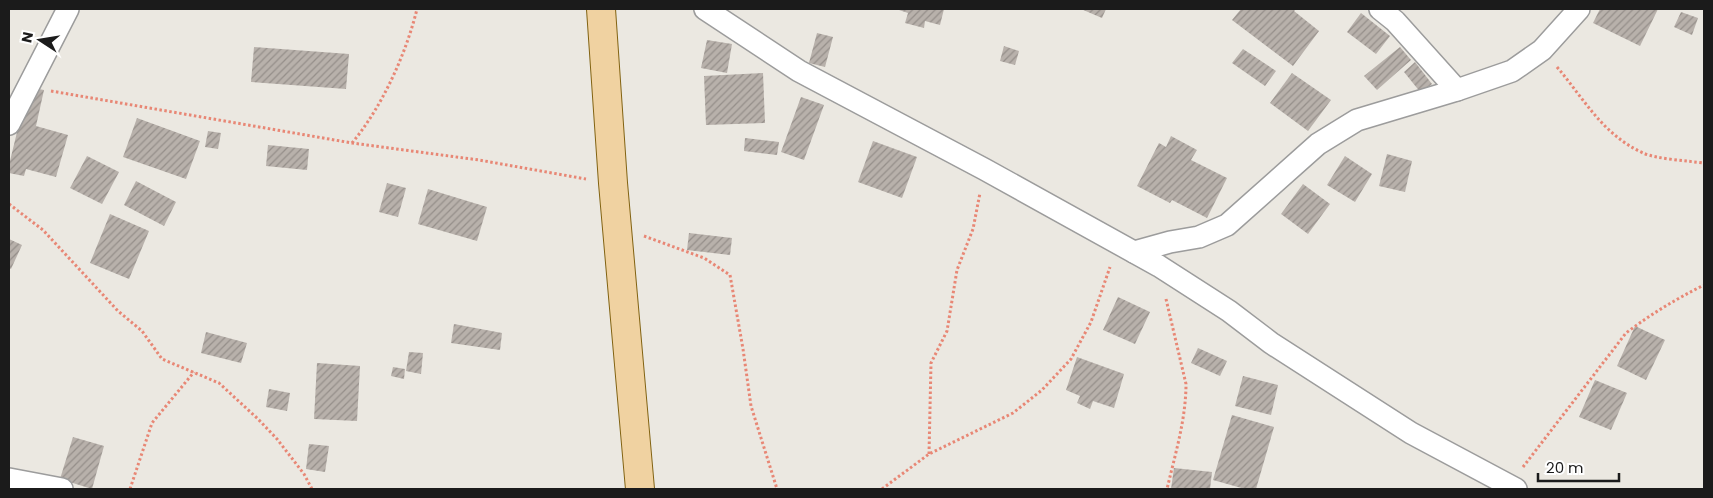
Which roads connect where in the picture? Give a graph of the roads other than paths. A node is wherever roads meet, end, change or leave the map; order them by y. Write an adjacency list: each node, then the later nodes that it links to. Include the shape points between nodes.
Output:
1 (68, 9): 7 (street)
2 (601, 9): 12 (main road)
3 (705, 9): 8 (street, via 799,71)
4 (1380, 9): 6 (street, via 1395,21)
5 (1579, 9): 6 (street, via 1542,50 1512,71)
6 (1457, 90): 8 (street, via 1358,120 1318,144 1227,225 1199,237)
7 (9, 124)
8 (1126, 247): 10 (street, via 1229,311 1271,343 1411,433)
9 (9, 479): 11 (street)
10 (1512, 487)
11 (62, 489)
12 (640, 489)

